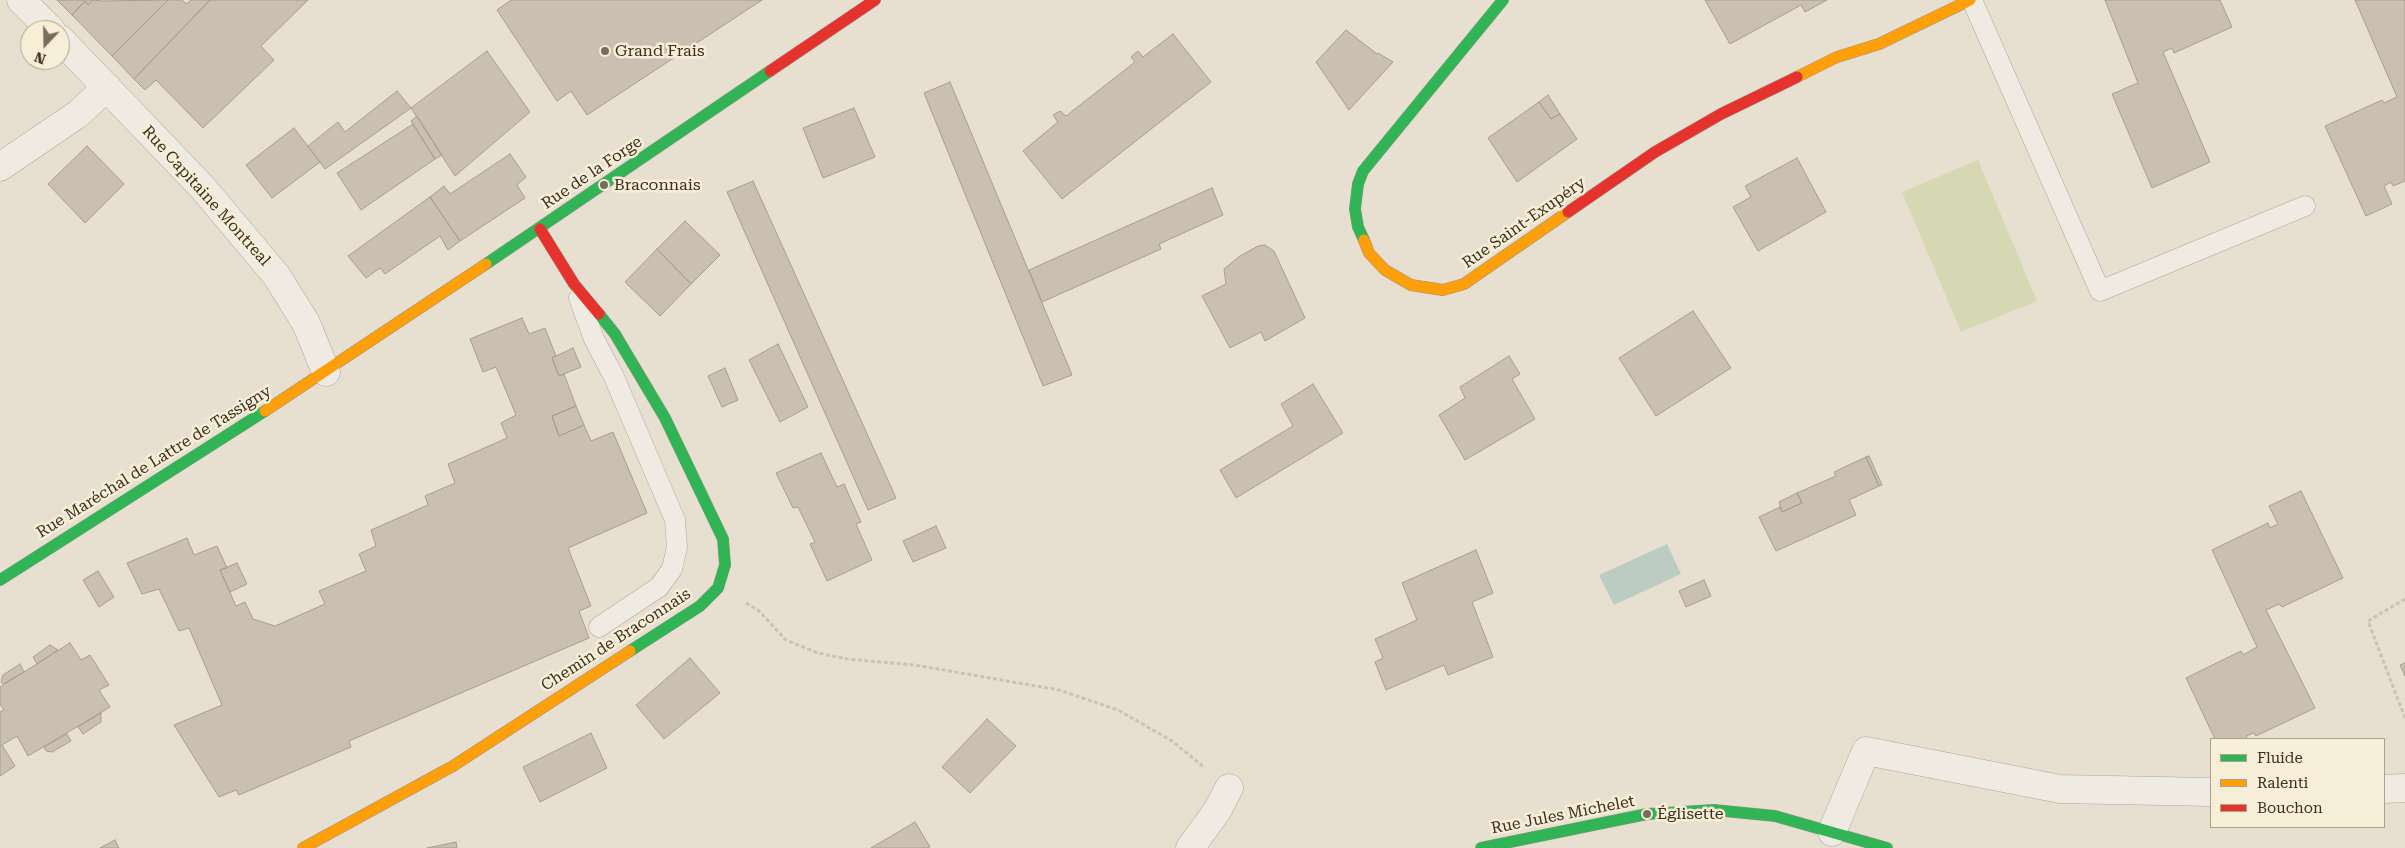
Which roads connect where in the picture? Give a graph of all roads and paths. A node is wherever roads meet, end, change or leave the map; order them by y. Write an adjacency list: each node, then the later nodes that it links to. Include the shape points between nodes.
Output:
1 (21, 0): 5 (street)
2 (875, 0): 10 (street, Rue de la Forge)
3 (1503, 0): 4 (street, Rue Saint-Exupéry, via 1371,161 1358,184 1355,209 1358,227 1369,253 1386,270 1411,286 1443,290 1464,284 1655,152 1721,114 1837,58 1879,44)
4 (1971, 0): 9 (lane, via 2100,291)
5 (41, 20)
6 (70, 49): 7 (street, Rue Capitaine Montreal)
7 (107, 87): 8 (street, via 78,114); 12 (street, Rue Capitaine Montreal, via 202,187 276,275 306,324)
8 (0, 167)
9 (2305, 206)
10 (540, 229): 11 (street, Chemin de Braconnais); 12 (street, Rue de la Forge)
11 (574, 284): 14 (street, Chemin de Braconnais, via 615,334 665,418 723,539 725,565); 16 (lane, via 594,339 614,377 675,520 678,547 672,569 659,587)
12 (326, 372): 13 (street, Rue Maréchal de Lattre de Tassigny)
13 (0, 580)
14 (718, 588): 18 (path, via 758,610 786,640 818,653 847,659 915,664 1060,690 1118,710 1172,741); 23 (street, Chemin de Braconnais, via 700,606 453,766)
15 (2405, 599): 17 (path, via 2368,622)
16 (599, 627)
17 (2405, 718)
18 (1229, 788): 24 (street)
19 (2405, 788): 20 (street)
20 (2385, 789)
21 (2210, 792): 22 (street, via 2060,789 1866,750)
22 (1832, 832): 25 (street, Rue Jules Michelet, via 1775,816 1714,810 1647,814); 26 (street, Rue Jules Michelet)
23 (303, 848)
24 (1190, 848)
25 (1481, 848)
26 (1887, 848)

